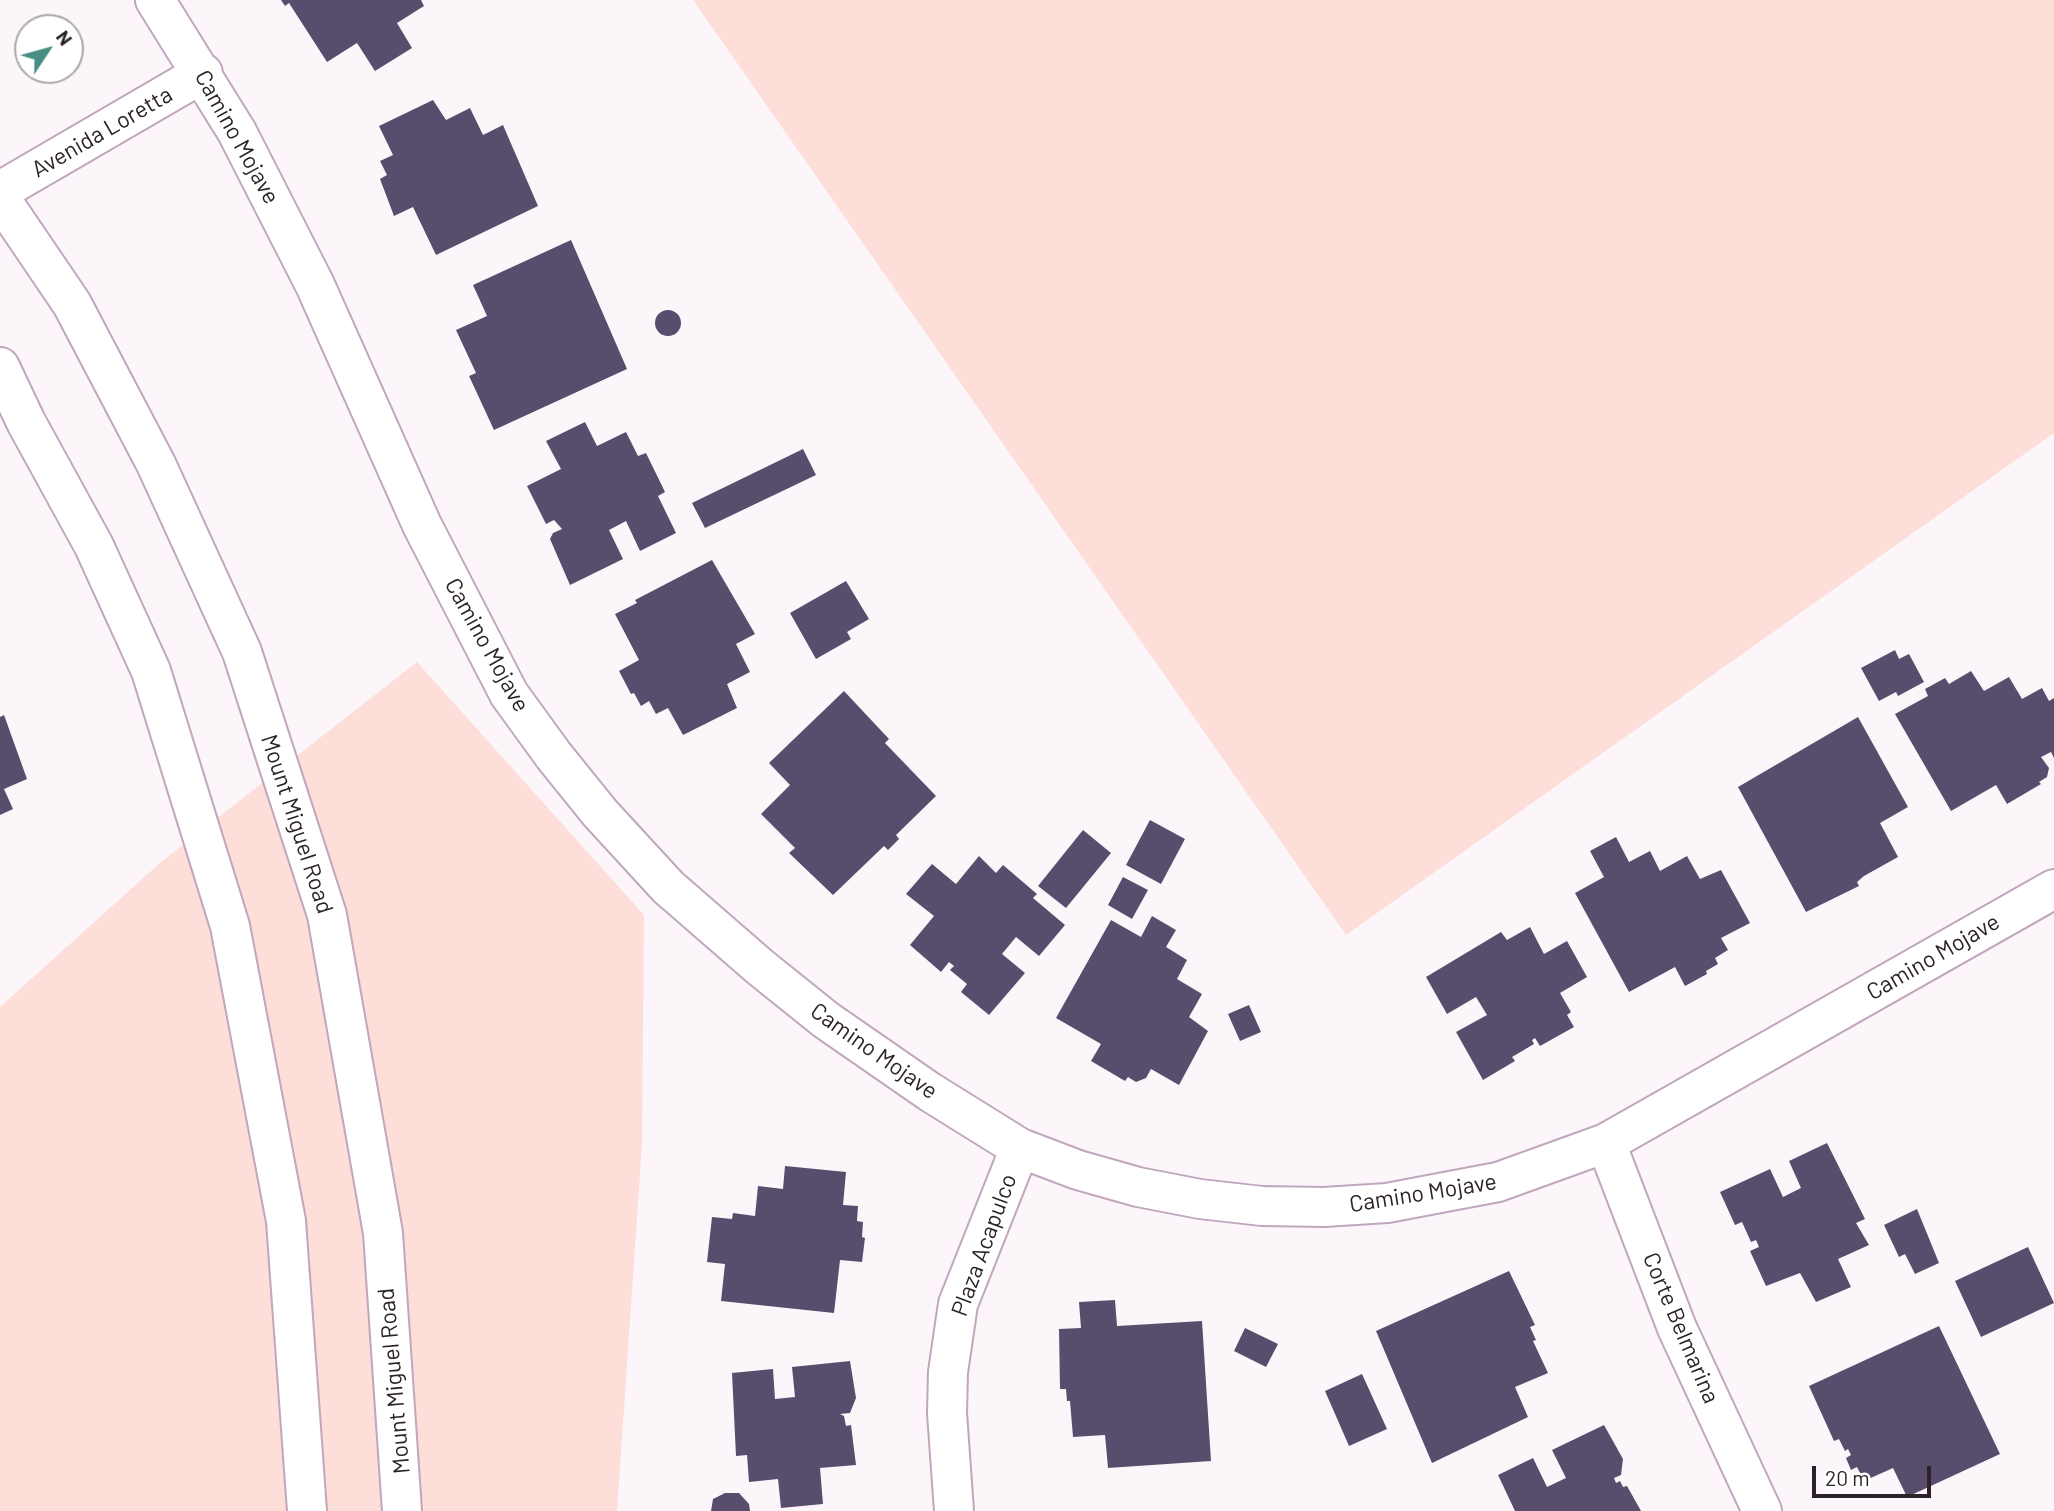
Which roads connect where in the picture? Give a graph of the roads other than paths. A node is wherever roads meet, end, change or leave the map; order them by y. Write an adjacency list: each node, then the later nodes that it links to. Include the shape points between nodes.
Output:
1 (155, 0): 2 (street, Camino Mojave)
2 (203, 74): 3 (street, Avenida Loretta); 8 (street, Camino Mojave, via 315,285 422,525 509,694 554,756 668,887 760,967 920,1085)
3 (0, 191)
4 (0, 198): 10 (street, Mount Miguel Road, via 72,304 156,464 242,652 327,915 383,1233)
5 (0, 367): 9 (street, via 94,546 150,671 230,926 286,1221)
6 (2054, 889): 7 (street, Camino Mojave)
7 (1605, 1143): 8 (street, Camino Mojave, via 1487,1184 1387,1203 1324,1207 1200,1199 1078,1170); 12 (street, Corte Belmarina, via 1677,1328)
8 (1020, 1148): 11 (street, Plaza Acapulco, via 958,1304 947,1413)
9 (307, 1511)
10 (402, 1511)
11 (954, 1511)
12 (1762, 1511)

